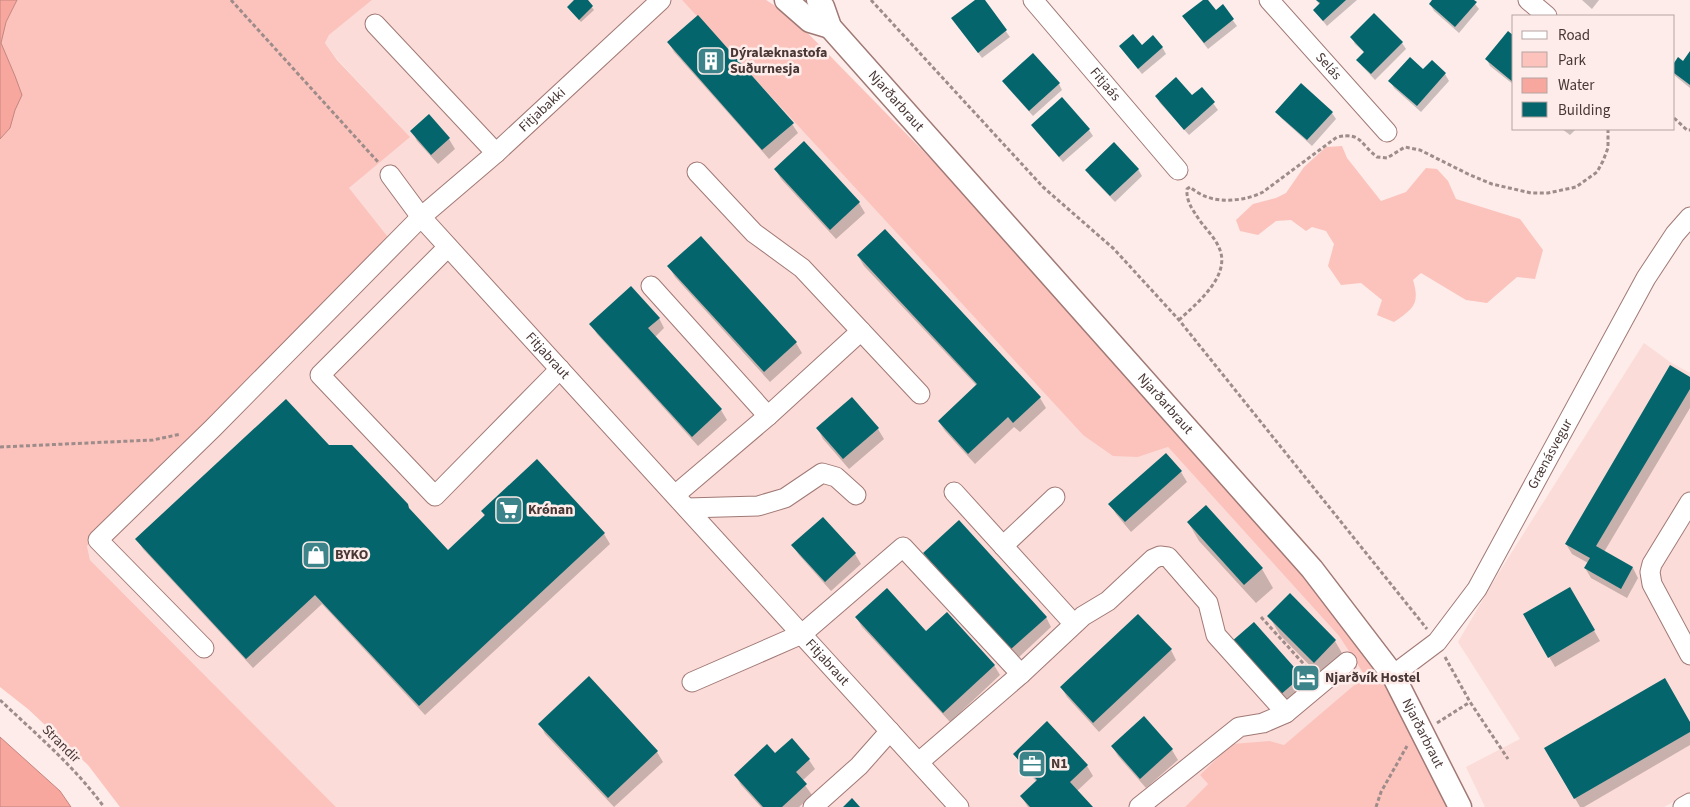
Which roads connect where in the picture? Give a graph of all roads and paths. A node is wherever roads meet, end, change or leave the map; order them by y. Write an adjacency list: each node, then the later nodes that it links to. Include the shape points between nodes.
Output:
1 (231, 0): 19 (path)
2 (661, 0): 16 (street, Fitjabakki)
3 (786, 0): 11 (main road, Njarðarbraut, via 810,21)
4 (818, 0): 11 (main road, Njarðarbraut)
5 (870, 0): 24 (path, via 1044,187 1114,250)
6 (1033, 0): 17 (street, Fitjaás)
7 (1269, 0): 15 (street, Selás)
8 (1528, 0): 9 (street)
9 (1546, 15)
10 (375, 24): 16 (street)
11 (830, 27): 45 (main road, Njarðarbraut, via 1312,569)
12 (1675, 119): 14 (path)
13 (1608, 130): 24 (path, via 1608,148 1597,172 1576,187 1548,193 1531,193 1492,184 1420,150 1405,147 1386,158 1377,157 1356,137 1348,134 1337,136 1254,197 1215,199 1190,187 1187,198 1191,208 1220,249 1222,261 1206,294)
14 (1690, 130)
15 (1387, 132)
16 (496, 153): 20 (street, Fitjabakki)
17 (1178, 170)
18 (697, 172): 25 (street, via 754,233 802,268)
19 (390, 174): 20 (street, Fitjabraut)
20 (421, 217): 22 (street, Fitjabraut); 29 (street, Fitjabakki)
21 (1690, 217): 40 (street, Grænásvegur, via 1646,278 1477,589)
22 (448, 247): 26 (street, Fitjabraut); 26 (street, via 320,375 435,496)
23 (651, 286): 28 (street)
24 (1179, 320): 40 (path)
25 (861, 331): 27 (street); 28 (street)
26 (560, 369): 34 (street, Fitjabraut)
27 (920, 394)
28 (768, 416): 34 (street)
29 (213, 428): 30 (path, via 153,440); 41 (street, Fitjabakki, via 98,540)
30 (0, 447)
31 (954, 492): 36 (street)
32 (856, 495): 34 (street, via 836,477 822,473 785,498 758,506)
33 (1055, 497): 36 (street)
34 (681, 502): 39 (street, Fitjabraut)
35 (1690, 502): 42 (street, via 1650,572 1652,584)
36 (1003, 546): 38 (street)
37 (1261, 617): 47 (path)
38 (1078, 620): 44 (street); 49 (street, via 1108,601 1153,559 1168,557 1208,603 1216,635)
39 (802, 634): 44 (street, via 903,547); 46 (street); 50 (street, Fitjabraut)
40 (1437, 642): 45 (street, Grænásvegur); 51 (path, via 1470,702)
41 (204, 648)
42 (1690, 655)
43 (1347, 662): 47 (street)
44 (1020, 674): 52 (street)
45 (1393, 676): 58 (main road, Njarðarbraut)
46 (692, 682)
47 (1322, 683): 49 (street)
48 (0, 700): 54 (path, Strandir)
49 (1286, 713): 57 (street, via 1264,723 1240,727)
50 (890, 731): 52 (street, Fitjabraut); 55 (street, via 859,766)
51 (1508, 759)
52 (919, 762): 56 (street, Fitjabraut)
53 (1690, 803): 59 (street)
54 (104, 807)
55 (813, 807)
56 (959, 807)
57 (1139, 807)
58 (1460, 807)
59 (1683, 807)

